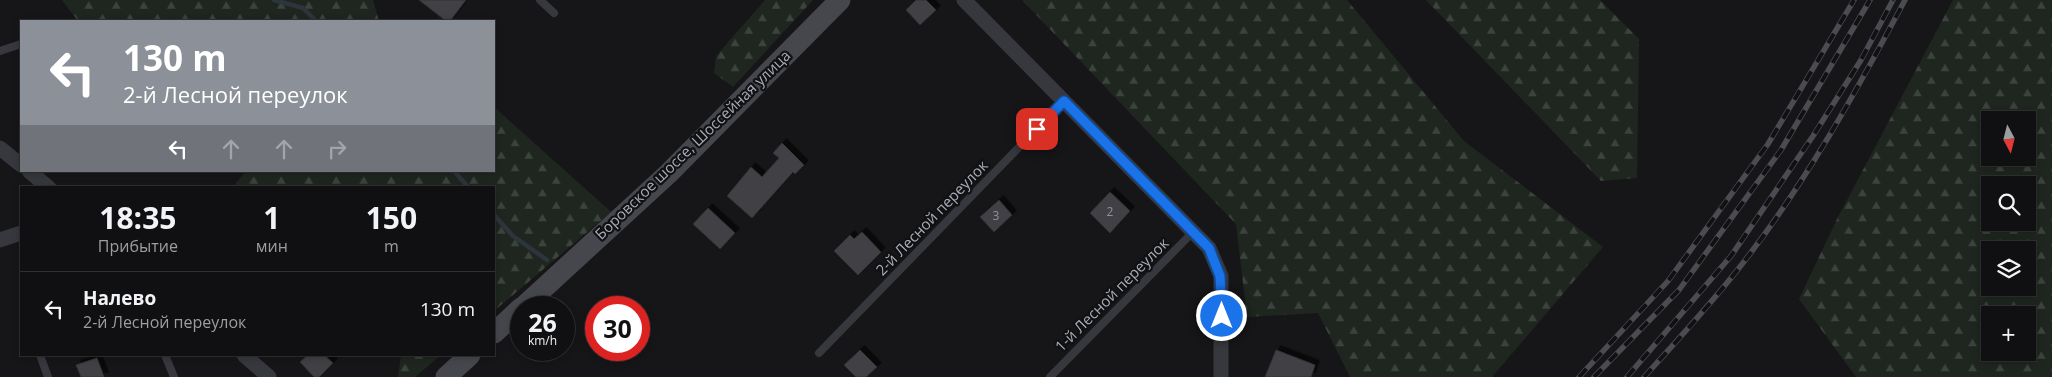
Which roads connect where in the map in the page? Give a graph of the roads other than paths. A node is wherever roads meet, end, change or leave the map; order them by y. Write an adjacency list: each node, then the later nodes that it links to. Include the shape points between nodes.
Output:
1 (540, 0): 4 (lane)
2 (840, 0): 15 (main road, Боровское шоссе, Шоссейная улица, via 669,173)
3 (964, 0): 7 (street)
4 (554, 13)
5 (20, 44): 6 (lane)
6 (0, 51)
7 (1064, 101): 12 (street); 18 (lane, 2-й Лесной переулок)
8 (0, 148): 9 (street)
9 (20, 164)
10 (30, 172): 11 (street)
11 (46, 186)
12 (1193, 232): 27 (lane, 1-й Лесной переулок); 28 (street, via 1209,248 1220,276)
13 (20, 233): 14 (street)
14 (0, 240)
15 (535, 296)
16 (510, 319): 17 (main road, Боровское шоссе, Шоссейная улица)
17 (495, 332)
18 (818, 354)
19 (40, 356): 23 (lane)
20 (165, 356): 24 (lane)
21 (245, 356): 25 (street)
22 (469, 356): 26 (main road)
23 (48, 377)
24 (174, 377)
25 (268, 377)
26 (446, 377)
27 (1050, 377)
28 (1221, 377)

